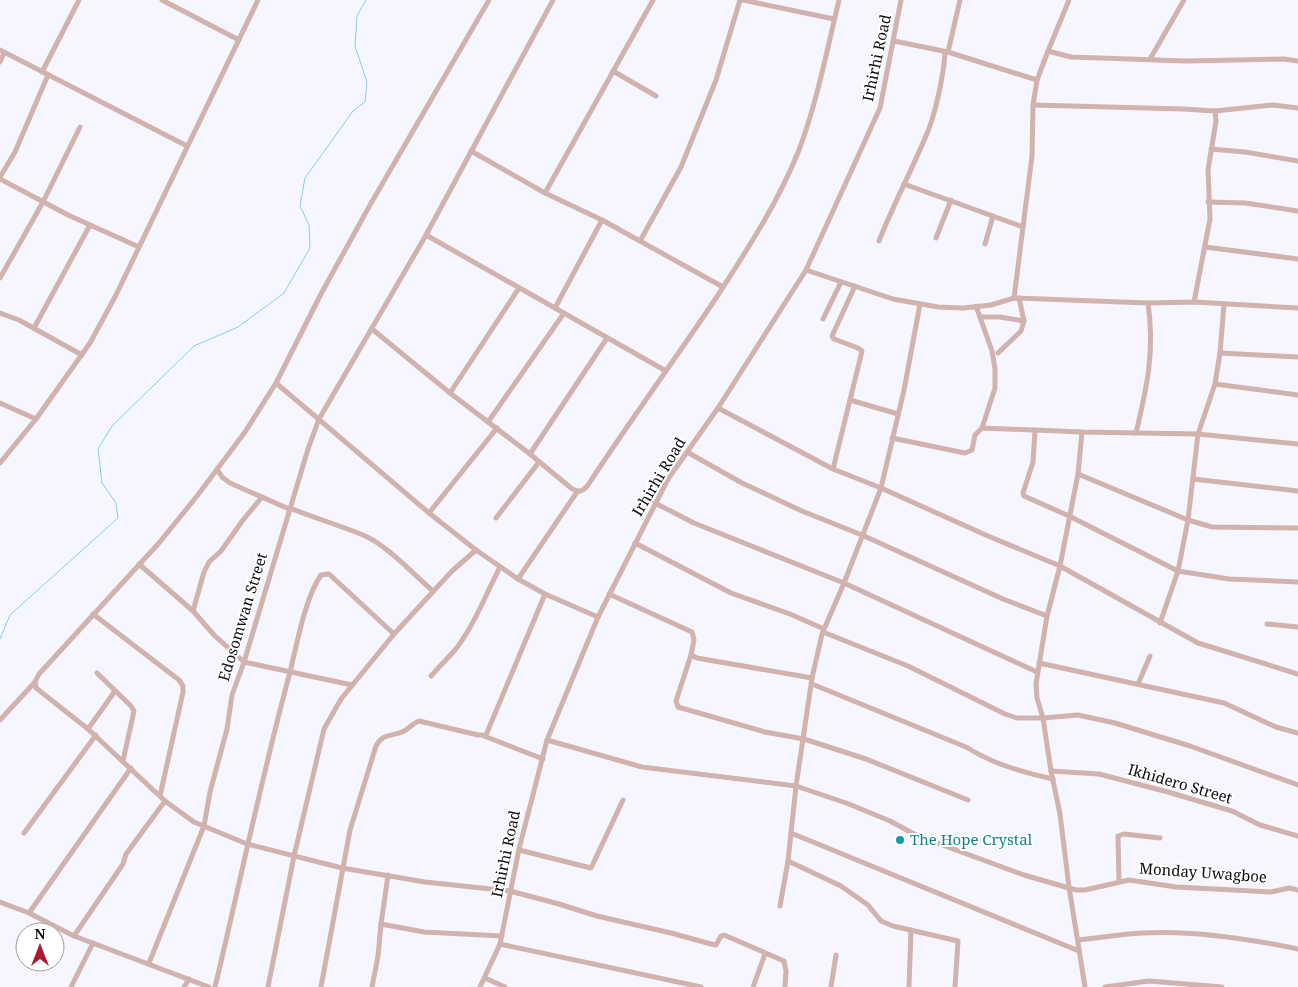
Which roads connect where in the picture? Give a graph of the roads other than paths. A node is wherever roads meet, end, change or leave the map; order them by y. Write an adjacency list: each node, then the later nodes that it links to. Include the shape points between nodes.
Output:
1 (79, 0): 23 (street)
2 (162, 0): 14 (street)
3 (258, 0): 14 (street)
4 (489, 0): 81 (street, via 322,292)
5 (553, 0): 33 (street, Edosomwan Street)
6 (653, 0): 22 (street)
7 (741, 0): 13 (street); 48 (street, via 716,80 681,167)
8 (839, 0): 13 (street)
9 (901, 0): 15 (street, Irhirhi Road)
10 (960, 0): 18 (street)
11 (1069, 0): 17 (street)
12 (1184, 0): 19 (street)
13 (834, 19): 58 (street, via 798,150 770,212)
14 (239, 40): 31 (street)
15 (894, 41): 18 (street); 54 (street, Irhirhi Road, via 880,108)
16 (2, 51): 21 (street); 23 (street)
17 (1048, 51): 19 (street, via 1070,57); 25 (street)
18 (946, 52): 25 (street); 36 (street, via 929,127)
19 (1150, 59): 20 (street)
20 (1298, 61)
21 (0, 62)
22 (613, 71): 26 (street); 37 (street)
23 (42, 72): 24 (street)
24 (48, 75): 31 (street); 35 (street, via 15,152)
25 (1038, 80): 27 (street)
26 (656, 96)
27 (1033, 105): 29 (street); 45 (street, via 1032,156)
28 (1298, 108): 29 (street, via 1273,105)
29 (1215, 112): 32 (street)
30 (80, 127): 39 (street)
31 (187, 146): 51 (street)
32 (1211, 149): 34 (street); 40 (street)
33 (471, 151): 37 (street); 46 (street, Edosomwan Street)
34 (1298, 161)
35 (0, 178): 39 (street)
36 (904, 184): 38 (street); 49 (street)
37 (545, 193): 43 (street)
38 (951, 200): 42 (street); 47 (street)
39 (43, 202): 44 (street); 55 (street)
40 (1208, 202): 41 (street, via 1245,203); 52 (street, via 1210,219)
41 (1298, 211)
42 (992, 216): 45 (street); 50 (street)
43 (602, 220): 48 (street); 66 (street)
44 (90, 225): 51 (street); 73 (street)
45 (1023, 227): 60 (street)
46 (426, 235): 59 (street); 74 (street, Edosomwan Street)
47 (936, 238)
48 (640, 241): 58 (street)
49 (880, 241)
50 (985, 244)
51 (139, 247): 78 (street)
52 (1205, 247): 53 (street); 61 (street)
53 (1298, 259)
54 (806, 270): 56 (street); 87 (street, Irhirhi Road)
55 (0, 278)
56 (842, 282): 57 (street); 71 (street)
57 (855, 286): 63 (street); 85 (street, via 832,336 862,351)
58 (722, 287): 80 (street)
59 (519, 288): 66 (street); 83 (street)
60 (1017, 298): 62 (street); 65 (street); 72 (street)
61 (1194, 302): 62 (street); 64 (street)
62 (1148, 303): 96 (street, via 1150,362)
63 (920, 304): 65 (street, via 938,308); 88 (street)
64 (1224, 304): 67 (street); 77 (street)
65 (976, 306): 70 (street)
66 (555, 308): 69 (street)
67 (1298, 308)
68 (0, 313): 73 (street)
69 (564, 313): 75 (street); 91 (street)
70 (980, 317): 72 (street); 93 (street, via 995,369 995,388)
71 (824, 319)
72 (1024, 321): 76 (street, via 1021,331)
73 (34, 328): 78 (street)
74 (372, 329): 83 (street); 89 (street, Edosomwan Street)
75 (607, 338): 80 (street); 101 (street)
76 (998, 353)
77 (1220, 353): 79 (street); 82 (street)
78 (82, 355): 90 (street)
79 (1298, 357)
80 (666, 371): 110 (street, via 588,485)
81 (276, 384): 89 (street); 104 (street)
82 (1215, 384): 84 (street); 97 (street)
83 (450, 393): 91 (street)
84 (1298, 395)
85 (850, 400): 88 (street); 105 (street)
86 (0, 403): 90 (street)
87 (718, 408): 100 (street, Irhirhi Road); 105 (street)
88 (898, 414): 98 (street)
89 (319, 419): 113 (street, Edosomwan Street); 114 (street)
90 (36, 420): 103 (street)
91 (488, 422): 92 (street)
92 (497, 428): 101 (street); 114 (street)
93 (982, 428): 94 (street); 98 (street, via 975,435 972,450 965,453)
94 (1035, 430): 95 (street); 115 (street, via 1033,462 1024,496)
95 (1082, 432): 96 (street); 106 (street)
96 (1136, 433): 97 (street)
97 (1198, 434): 99 (street); 107 (street)
98 (892, 438): 108 (street)
99 (1298, 444)
100 (687, 452): 112 (street, Irhirhi Road); 119 (street, via 742,483)
101 (530, 454): 102 (street)
102 (539, 462): 110 (street); 116 (street)
103 (0, 463)
104 (217, 469): 111 (street, via 228,482); 122 (street)
105 (833, 469): 108 (street)
106 (1078, 474): 115 (street); 117 (street)
107 (1193, 479): 109 (street); 117 (street)
108 (881, 488): 119 (street); 123 (street)
109 (1298, 491)
110 (577, 492): 126 (street)
111 (262, 498): 113 (street); 132 (street, via 209,562)
112 (655, 502): 120 (street, Irhirhi Road); 128 (street, via 694,523)
113 (289, 508): 129 (street, via 364,535); 143 (street, Edosomwan Street)
114 (429, 513): 121 (street)
115 (1070, 516): 123 (street); 125 (street)
116 (496, 518)
117 (1188, 520): 118 (street, via 1212,527); 125 (street)
118 (1298, 528)
119 (862, 536): 128 (street); 134 (street)
120 (635, 543): 131 (street, Irhirhi Road); 139 (street, via 731,593)
121 (476, 550): 124 (street); 129 (street)
122 (140, 564): 132 (street); 133 (street)
123 (1060, 566): 134 (street); 136 (street)
124 (500, 567): 126 (street); 149 (street, via 471,626)
125 (1178, 571): 127 (street, via 1229,579); 136 (street)
126 (518, 579): 130 (street)
127 (1298, 582)
128 (844, 584): 139 (street); 146 (street)
129 (433, 591): 140 (street)
130 (545, 594): 135 (street); 160 (street, via 488,733)
131 (609, 594): 135 (street, Irhirhi Road); 141 (street, via 692,632)
132 (193, 611): 143 (street)
133 (93, 614): 151 (street); 170 (street, via 183,686)
134 (1047, 616): 144 (street)
135 (598, 617): 162 (street, Irhirhi Road)
136 (1160, 623): 148 (street, via 1198,643)
137 (1267, 624): 138 (street)
138 (1298, 627)
139 (824, 630): 150 (street); 155 (street, via 908,666 1005,714 1017,718)
140 (394, 634): 145 (street, via 329,574 321,575 311,595); 153 (street)
141 (691, 655): 150 (street); 161 (street, via 676,700 678,707)
142 (1150, 656): 152 (street)
143 (244, 662): 145 (street); 174 (street, Edosomwan Street, via 232,695)
144 (1039, 663): 146 (street); 152 (street)
145 (290, 671): 153 (street); 179 (street)
146 (1037, 672): 155 (street, via 1037,698)
147 (97, 674): 154 (street)
148 (1298, 674)
149 (431, 676)
150 (812, 681): 161 (street); 167 (street, via 966,747 986,759)
151 (35, 682): 156 (street); 157 (street, via 36,688)
152 (1138, 684): 158 (street, via 1224,703 1276,727)
153 (352, 685): 181 (street, via 324,729)
154 (115, 691): 157 (street); 164 (street, via 134,711)
155 (1043, 718): 166 (street); 168 (street, via 1078,715 1114,723)
156 (0, 720)
157 (88, 729): 159 (street)
158 (1298, 733)
159 (96, 735): 164 (street); 175 (street)
160 (483, 736): 163 (street); 183 (street, via 419,720 404,731 380,740 350,830)
161 (804, 739): 169 (street); 172 (street, via 866,759)
162 (547, 740): 163 (street, Irhirhi Road); 169 (street, Monday Uwagboe, via 642,767)
163 (543, 759): 180 (street, Irhirhi Road)
164 (123, 761): 165 (street)
165 (131, 768): 170 (street); 191 (street)
166 (1051, 771): 167 (street); 177 (street, Ikhidero Street, via 1099,774 1168,792 1232,811 1260,825)
167 (1053, 779): 186 (street)
168 (1298, 785)
169 (796, 786): 176 (street); 186 (street, Monday Uwagboe, via 849,804 918,836 1024,875)
170 (160, 796): 173 (street)
171 (623, 800): 180 (street, via 591,868)
172 (968, 800)
173 (165, 802): 174 (street); 194 (street, via 126,854 123,864)
174 (204, 826): 179 (street); 203 (street, Edosomwan Street)
175 (24, 833)
176 (791, 833): 182 (street); 200 (street)
177 (1298, 836)
178 (1160, 838): 185 (street, via 1118,836)
179 (247, 844): 181 (street); 209 (street)
180 (519, 850): 188 (street, Irhirhi Road)
181 (294, 856): 183 (street); 210 (street)
182 (788, 861): 190 (street); 193 (street, via 841,886 868,905 881,921)
183 (342, 868): 184 (street); 211 (street)
184 (388, 876): 188 (street); 192 (street)
185 (1119, 882): 186 (street, Monday Uwagboe, via 1085,890); 187 (street, Monday Uwagboe, via 1129,880 1176,887 1271,892 1289,888)
186 (1069, 887): 196 (street)
187 (1298, 890)
188 (510, 891): 195 (street, Irhirhi Road); 201 (street, via 711,944 716,945 724,935)
189 (0, 902): 191 (street)
190 (780, 906)
191 (29, 913): 194 (street)
192 (381, 924): 195 (street, via 424,932); 212 (street)
193 (911, 930): 219 (street); 220 (street, via 958,941)
194 (74, 936): 197 (street)
195 (502, 936): 198 (street, Irhirhi Road)
196 (1078, 940): 199 (street, via 1176,933 1238,938); 200 (street)
197 (93, 942): 203 (street); 206 (street)
198 (500, 944): 204 (street, Irhirhi Road); 215 (street)
199 (1298, 949)
200 (1080, 951): 221 (street)
201 (766, 954): 216 (street); 217 (street, via 786,963)
202 (836, 955): 218 (street)
203 (149, 963): 205 (street)
204 (485, 978): 213 (street, Irhirhi Road); 214 (street)
205 (189, 979): 207 (street); 208 (street)
206 (71, 987)
207 (184, 987)
208 (209, 987)
209 (215, 987)
210 (268, 987)
211 (321, 987)
212 (372, 987)
213 (480, 987)
214 (505, 987)
215 (701, 987)
216 (754, 987)
217 (785, 987)
218 (831, 987)
219 (909, 987)
220 (955, 987)
221 (1085, 987)
222 (1106, 987): 223 (street, via 1149,981)
223 (1222, 987)

